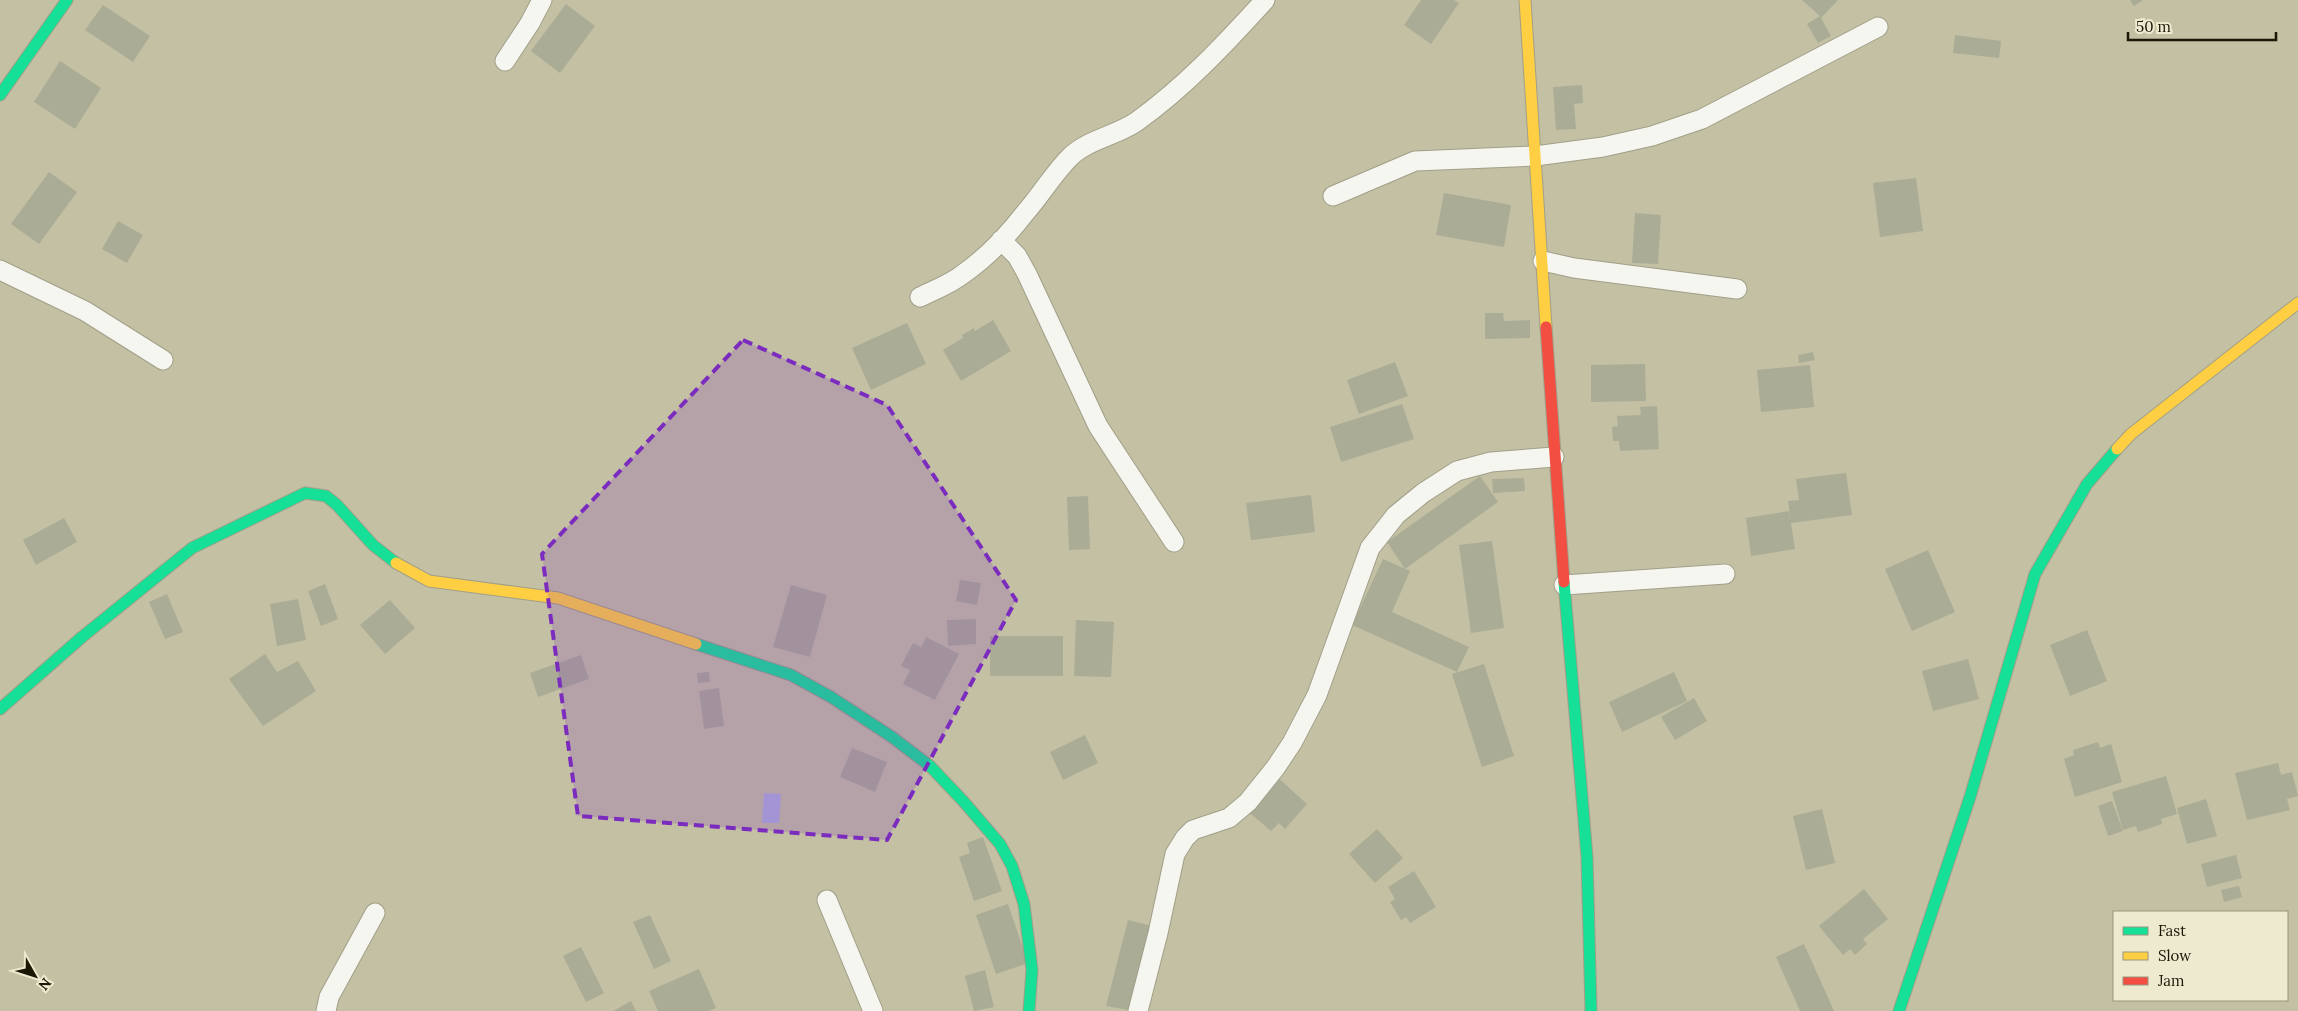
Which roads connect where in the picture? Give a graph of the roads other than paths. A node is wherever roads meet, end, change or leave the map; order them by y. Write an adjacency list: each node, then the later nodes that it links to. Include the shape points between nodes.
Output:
1 (542, 0): 6 (street)
2 (1265, 0): 10 (street, via 1184,84 1136,122 1115,135 1082,147 1070,157)
3 (1525, 0): 8 (street)
4 (63, 2): 7 (street)
5 (1878, 27): 8 (street, via 1702,118 1644,138)
6 (505, 61)
7 (0, 95)
8 (1535, 156): 9 (street, via 1415,161); 11 (street)
9 (1333, 196)
10 (1001, 240): 14 (street, via 963,275); 18 (street, via 1017,256 1028,274 1098,426)
11 (1543, 261): 13 (street); 17 (street)
12 (0, 270): 16 (street, via 69,302)
13 (1737, 289)
14 (920, 297)
15 (2298, 303): 29 (street, via 2131,434 2087,484 2035,574 1970,797)
16 (164, 360)
17 (1554, 457): 20 (street); 27 (street, via 1491,462 1457,471 1396,515 1370,548 1317,695 1292,743 1248,802 1229,818 1193,830 1176,854)
18 (1174, 542)
19 (1725, 574): 20 (street)
20 (1564, 585): 28 (street, via 1587,857)
21 (0, 709): 26 (street, via 192,548 305,493 326,496 373,545 394,562 429,581 558,598 781,672 831,697 892,737 930,766 964,802 1000,844 1012,866 1024,904 1032,970)
22 (826, 900): 25 (street)
23 (375, 913): 24 (street, via 329,997)
24 (326, 1011)
25 (873, 1011)
26 (1029, 1011)
27 (1138, 1011)
28 (1591, 1011)
29 (1899, 1011)

